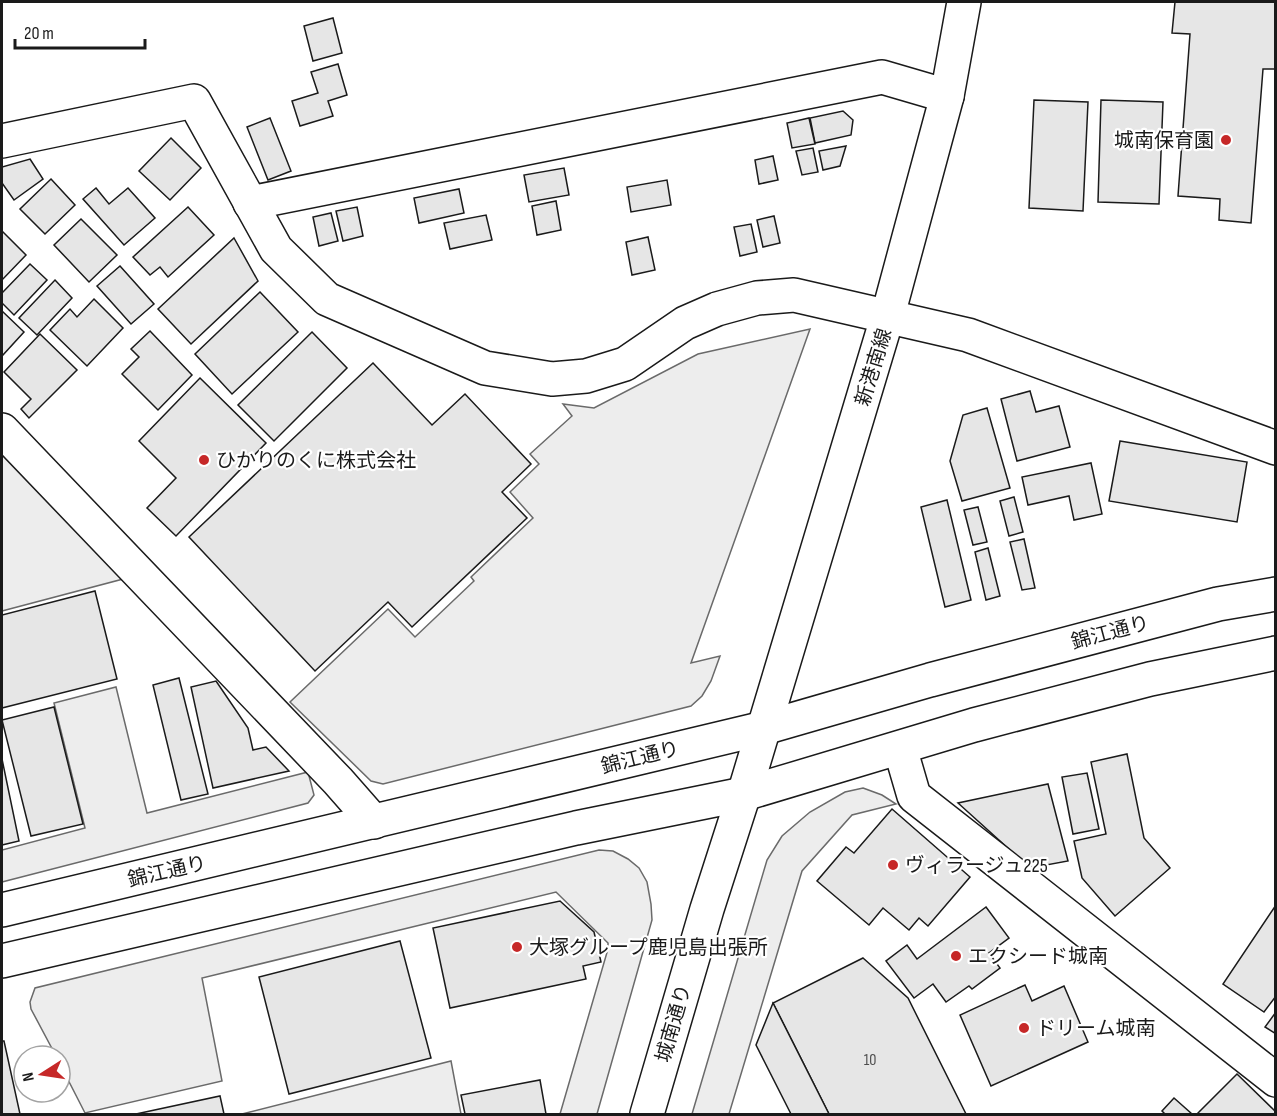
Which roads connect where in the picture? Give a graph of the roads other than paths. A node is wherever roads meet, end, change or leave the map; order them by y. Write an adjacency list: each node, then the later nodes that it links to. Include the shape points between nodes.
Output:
1 (964, 2): 2 (main road, 新港南線)
2 (947, 96): 4 (main road, via 882,77); 5 (main road, 新港南線)
3 (2, 141): 4 (main road, via 194,101)
4 (250, 203): 5 (main road, via 276,249 327,299 485,368 552,379 586,376 625,364 685,323 757,298 794,295)
5 (888, 315): 7 (main road, via 968,335); 10 (main road, 新港南線)
6 (2, 430): 13 (main road)
7 (1275, 448)
8 (1275, 594): 10 (main road, 錦江通り, via 1172,616)
9 (1275, 652): 11 (main road, via 1150,679)
10 (764, 728): 12 (main road, 新港南線); 13 (main road, 錦江通り)
11 (900, 748): 12 (main road); 16 (main road, via 914,795)
12 (744, 794): 15 (main road, via 576,828); 17 (main road, 城南通り)
13 (374, 822): 14 (main road, 錦江通り)
14 (2, 910)
15 (2, 961)
16 (1275, 1080)
17 (647, 1114)

